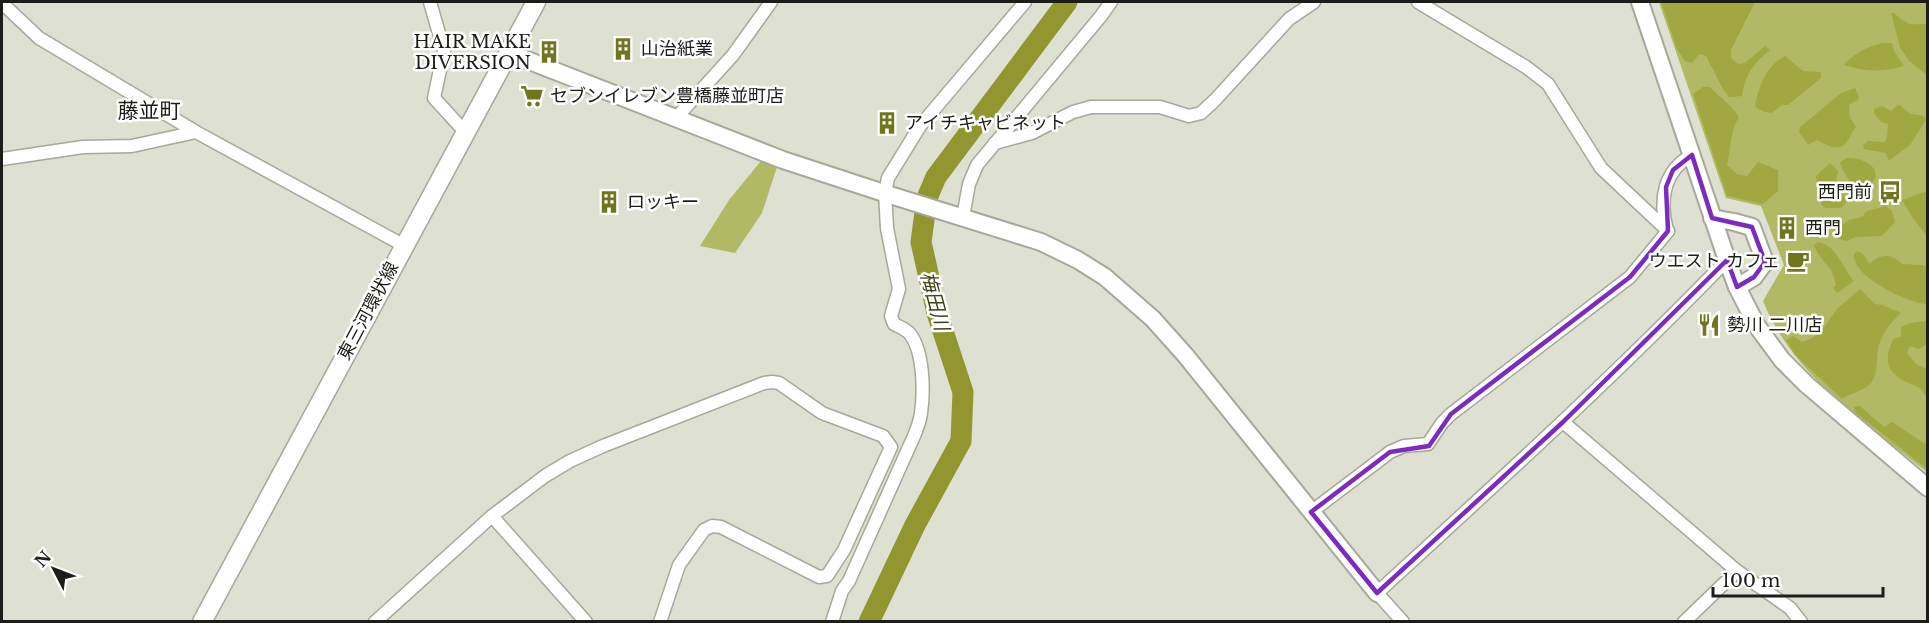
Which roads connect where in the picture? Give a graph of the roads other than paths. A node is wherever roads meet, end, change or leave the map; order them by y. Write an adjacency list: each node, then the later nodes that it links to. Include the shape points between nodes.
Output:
1 (430, 2): 13 (street, via 444,51 434,98)
2 (536, 2): 10 (main road, 東三河環状線)
3 (771, 2): 11 (street, via 733,55)
4 (1025, 2): 17 (street, via 920,126 888,178)
5 (1111, 2): 14 (street)
6 (1314, 2): 14 (street, via 1289,19 1201,113 1189,116 1160,107 1091,107 1032,133)
7 (1418, 2): 20 (street, via 1548,84 1601,168)
8 (1640, 2): 15 (street)
9 (2, 3): 12 (street, via 39,38)
10 (509, 53): 11 (street); 13 (main road, 東三河環状線)
11 (676, 118): 17 (street, via 783,160)
12 (196, 132): 16 (street, via 132,146 83,147); 21 (street)
13 (460, 143): 21 (main road, 東三河環状線)
14 (996, 143): 18 (street, via 977,165)
15 (1692, 156): 19 (street); 20 (street, via 1673,170 1666,187 1663,205)
16 (2, 159)
17 (888, 194): 18 (street); 35 (street, via 887,228 899,289 891,316 894,324 911,336 920,357 921,416)
18 (961, 217): 26 (street, via 1041,242 1078,260 1134,301 1186,356)
19 (1712, 218): 22 (street); 23 (street, via 1752,227 1765,262 1754,277)
20 (1668, 231): 26 (street, via 1630,277 1448,417 1428,444 1390,452)
21 (403, 245): 31 (main road, 東三河環状線)
22 (1726, 260): 23 (street); 24 (street)
23 (1737, 286): 25 (street, via 1757,326 1791,370)
24 (1563, 422): 28 (street); 29 (street)
25 (1928, 488)
26 (1311, 512): 29 (street)
27 (492, 516): 32 (street); 33 (street); 34 (street, via 570,461 764,383 779,383 822,413 883,436 891,447 844,550 827,576 819,577 712,526 704,530 679,565)
28 (1737, 571): 37 (street); 38 (street, via 1790,608)
29 (1377, 593): 30 (street)
30 (1391, 616): 36 (street)
31 (202, 621)
32 (375, 621)
33 (586, 621)
34 (660, 621)
35 (832, 621)
36 (1403, 621)
37 (1684, 621)
38 (1801, 621)

